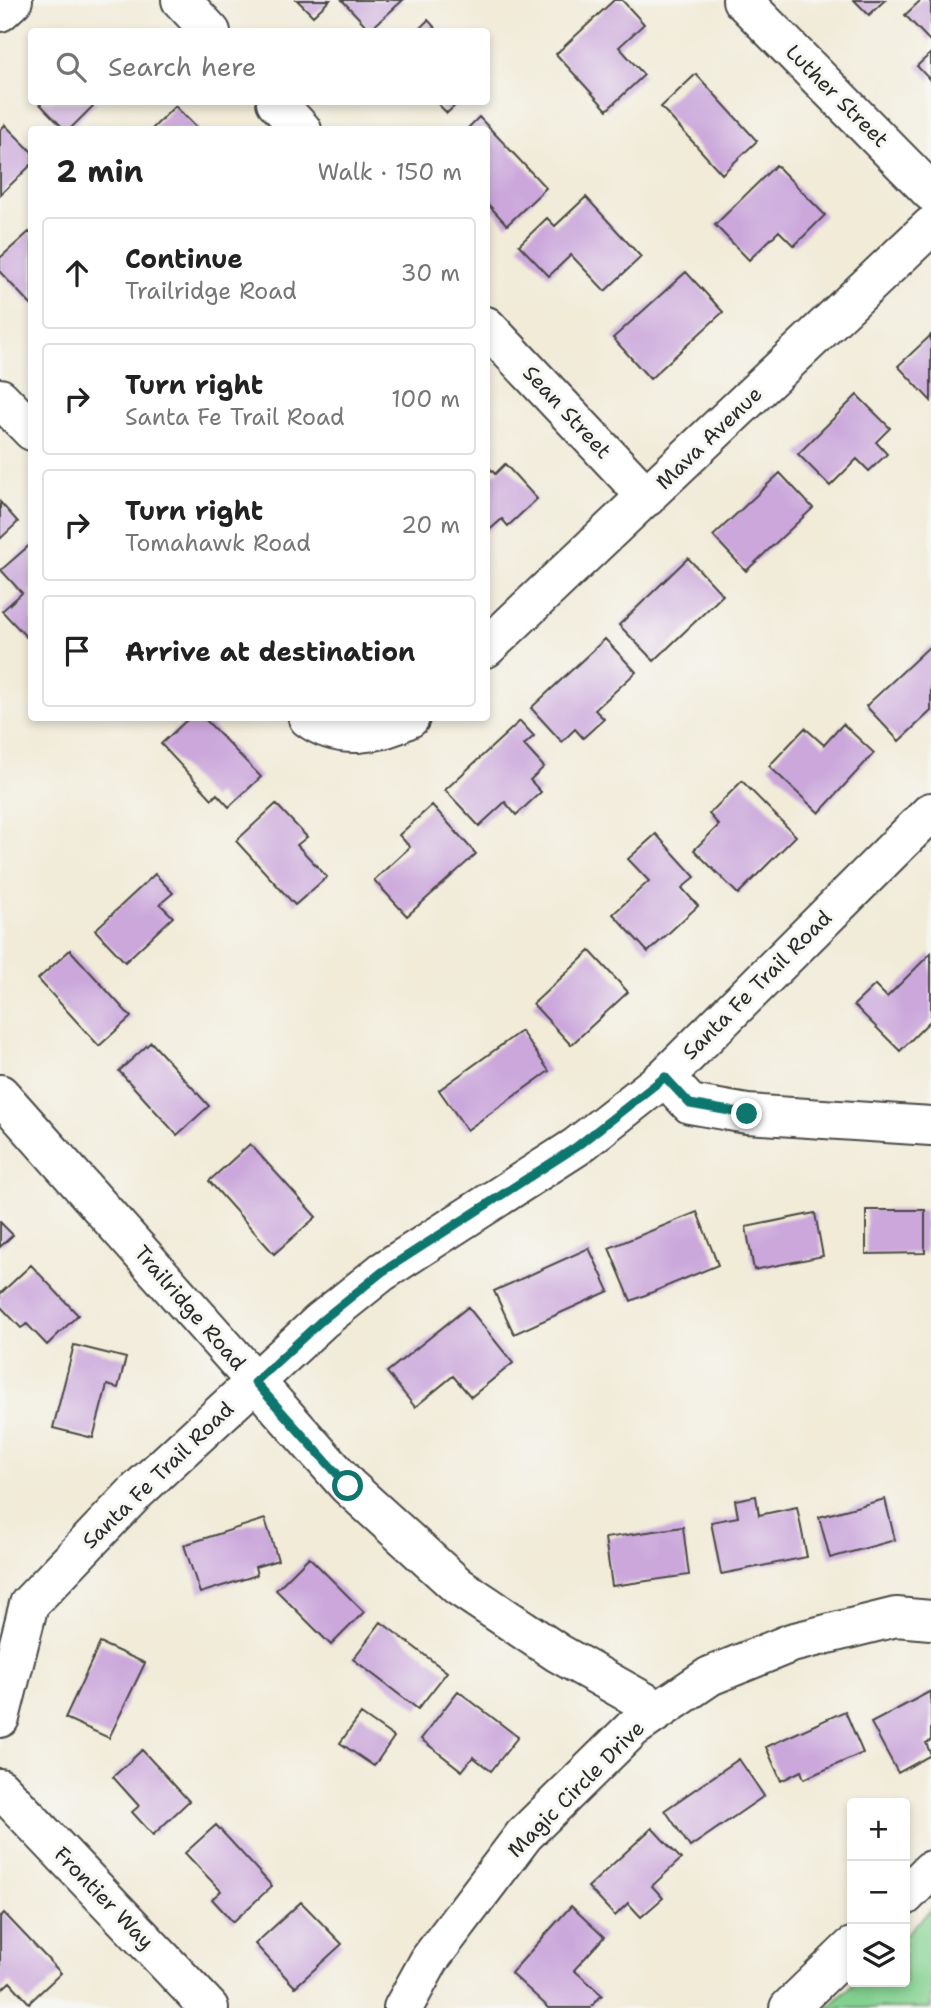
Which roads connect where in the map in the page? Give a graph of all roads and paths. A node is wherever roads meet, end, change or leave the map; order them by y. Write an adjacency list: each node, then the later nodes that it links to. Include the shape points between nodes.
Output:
1 (13, 0): 4 (street)
2 (181, 0): 5 (street)
3 (742, 0): 8 (street, Luther Street)
4 (0, 12)
5 (207, 28)
6 (279, 105): 7 (street)
7 (298, 126)
8 (931, 192)
9 (931, 226): 13 (street, Mava Avenue)
10 (490, 330): 13 (street, Sean Street)
11 (0, 398): 12 (street)
12 (28, 427)
13 (647, 497): 14 (street, Mava Avenue)
14 (490, 644)
15 (312, 721): 16 (street, via 354,734)
16 (405, 721)
17 (931, 812): 18 (street, Santa Fe Trail Road)
18 (665, 1077): 20 (street, via 690,1104 747,1114); 21 (street, Santa Fe Trail Road, via 576,1147 382,1272)
19 (0, 1094): 21 (street, Trailridge Road)
20 (931, 1126)
21 (255, 1382): 22 (street, Santa Fe Trail Road); 24 (street, Trailridge Road, via 348,1486 458,1586 558,1653)
22 (15, 1609): 25 (street, Santa Fe Trail Road)
23 (931, 1620): 24 (street, Magic Circle Drive, via 895,1617 791,1643 710,1676)
24 (659, 1710): 31 (street, Magic Circle Drive, via 633,1727 524,1835 430,1959)
25 (0, 1718)
26 (0, 1788): 30 (street, Frontier Way)
27 (931, 1870): 28 (street)
28 (910, 1891)
29 (847, 1952): 32 (street)
30 (209, 2008)
31 (403, 2008)
32 (789, 2008)

